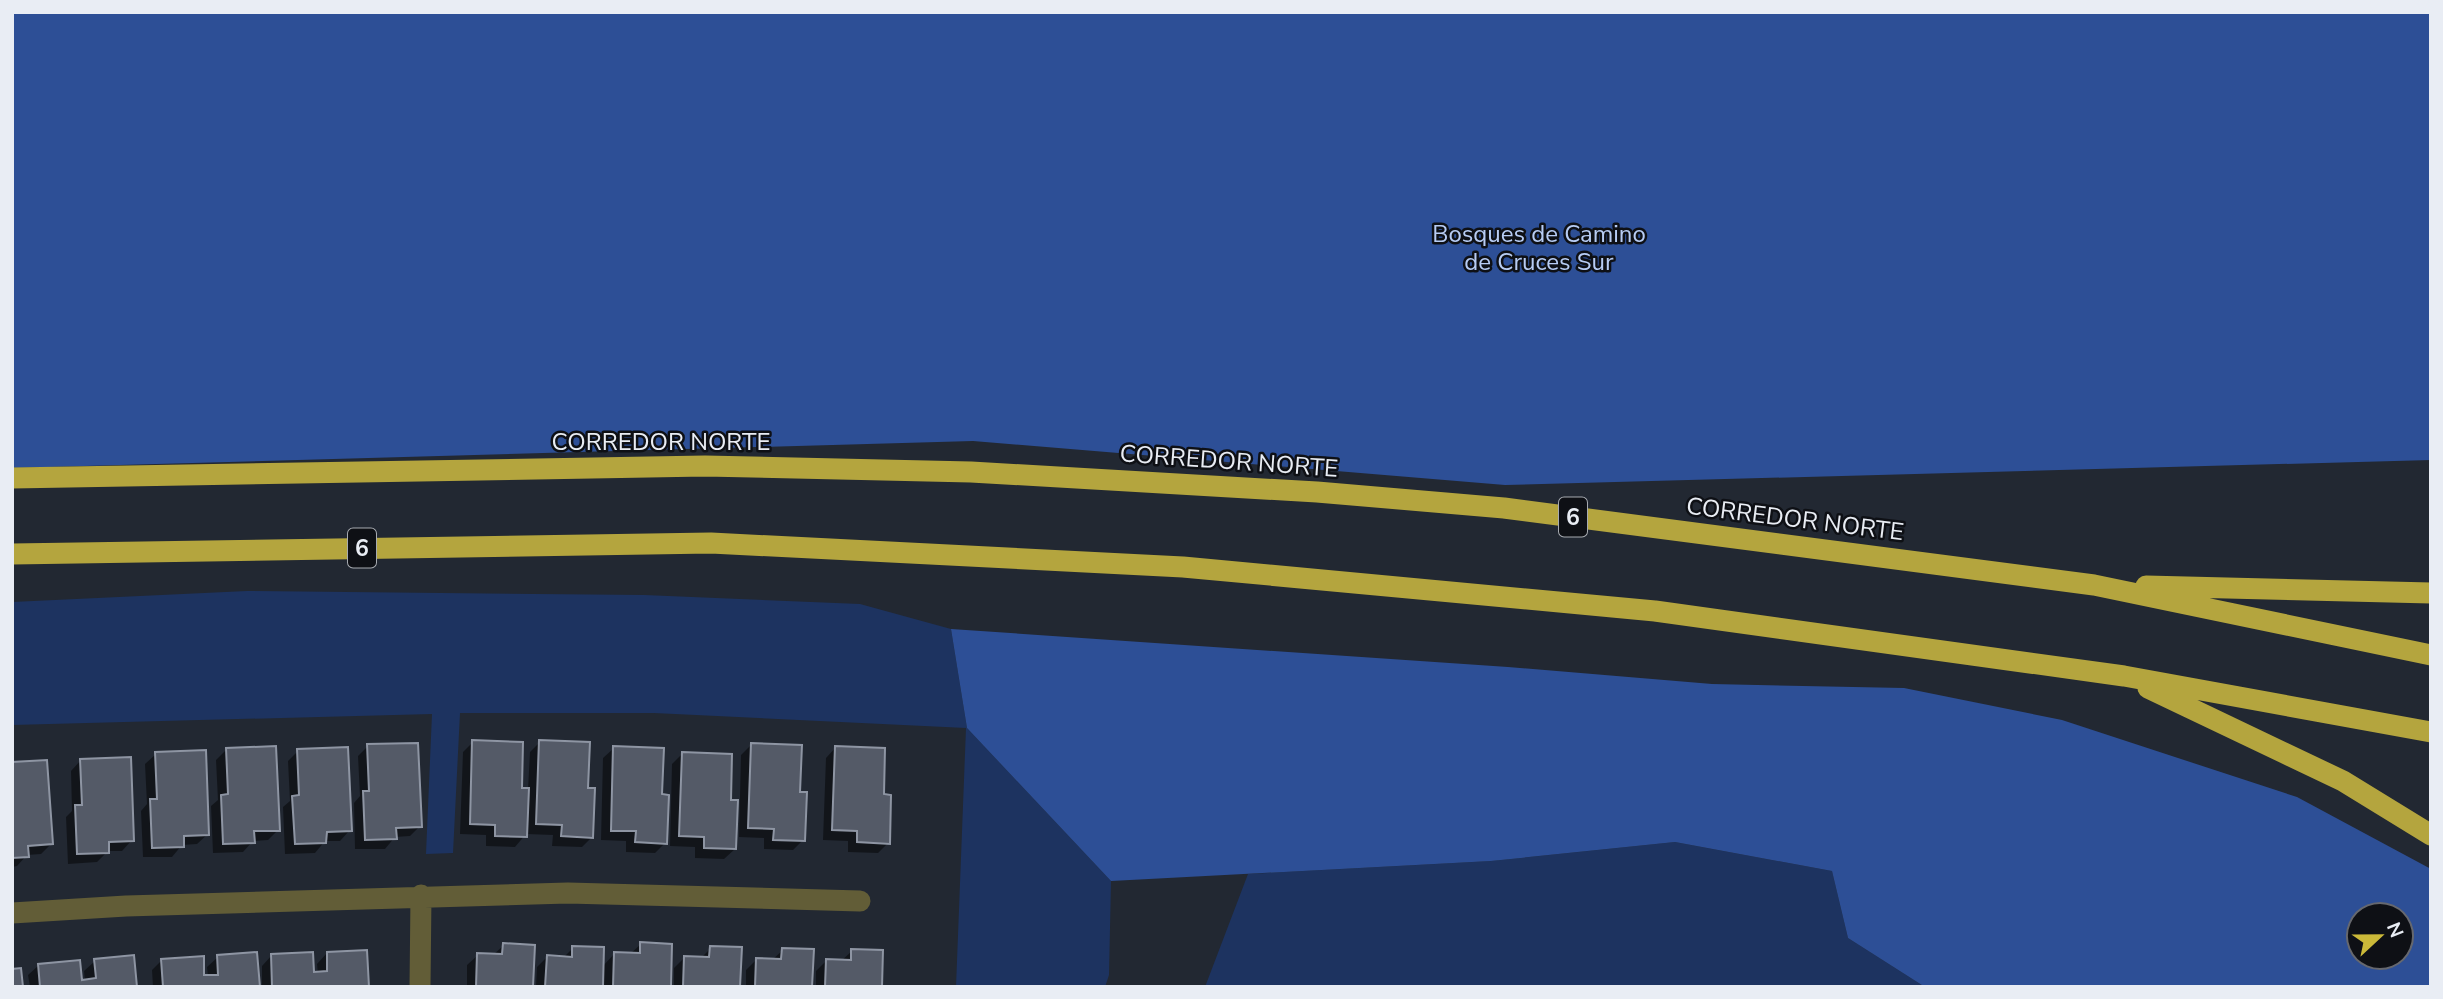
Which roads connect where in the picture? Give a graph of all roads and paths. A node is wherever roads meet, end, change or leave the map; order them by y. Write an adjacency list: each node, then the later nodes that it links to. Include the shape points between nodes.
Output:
1 (12, 478): 3 (highway, CORREDOR NORTE / 6, via 705,466 985,473 1504,508)
2 (12, 554): 6 (highway, 6, via 711,543 1183,567 1655,611)
3 (2094, 585): 4 (highway); 5 (highway, CORREDOR NORTE / 6)
4 (2431, 593)
5 (2431, 656)
6 (2124, 676): 7 (highway, 6); 8 (highway, via 2343,781)
7 (2431, 732)
8 (2431, 835)
9 (421, 895): 10 (street, via 568,893); 11 (street); 12 (street)
10 (860, 901)
11 (12, 913)
12 (419, 987)

